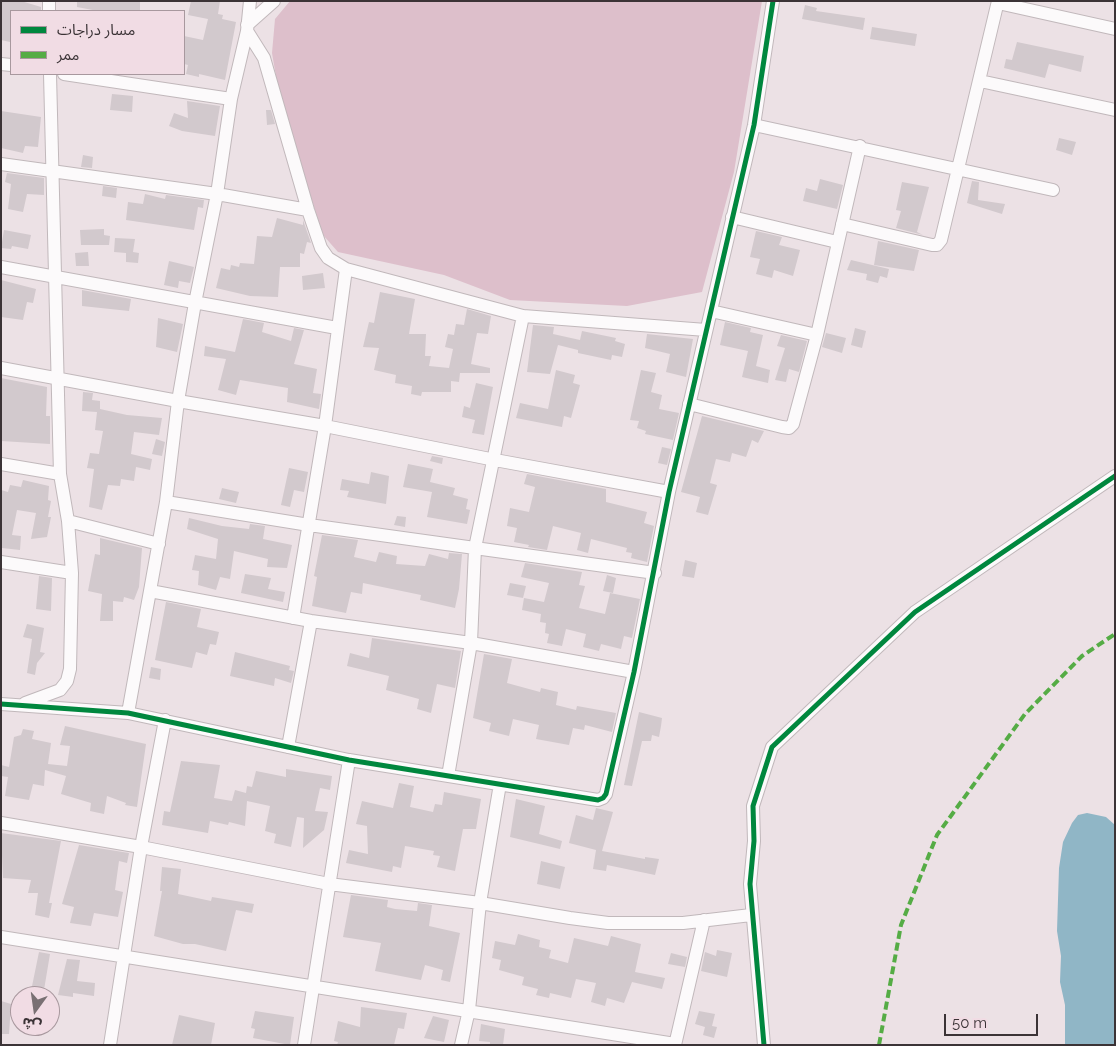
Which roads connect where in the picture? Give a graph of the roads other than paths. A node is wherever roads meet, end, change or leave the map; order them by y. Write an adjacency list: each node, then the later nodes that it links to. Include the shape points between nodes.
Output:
1 (274, 1): 5 (street)
2 (773, 1): 12 (street)
3 (247, 2): 5 (street)
4 (998, 2): 6 (street); 9 (street)
5 (247, 28): 10 (street); 19 (street, via 264,58)
6 (1115, 29)
7 (50, 75): 16 (street)
8 (71, 75): 10 (street)
9 (980, 81): 11 (street); 15 (street)
10 (232, 99): 18 (street)
11 (1115, 110)
12 (754, 125): 13 (street); 20 (street)
13 (860, 146): 15 (street); 21 (street)
14 (1, 164): 16 (street)
15 (958, 169): 17 (street); 21 (street, via 941,240 937,245)
16 (52, 172): 18 (street); 25 (street)
17 (1053, 190)
18 (217, 194): 19 (street); 26 (street)
19 (308, 210): 24 (street, via 321,248 328,258)
20 (732, 216): 22 (street); 27 (street)
21 (842, 224): 22 (street)
22 (837, 242): 31 (street)
23 (1, 266): 25 (street)
24 (346, 269): 28 (street); 29 (street)
25 (54, 276): 26 (street); 33 (street)
26 (194, 303): 29 (street); 34 (street)
27 (711, 311): 30 (street); 31 (street)
28 (523, 316): 30 (street); 37 (street)
29 (337, 328): 36 (street)
30 (706, 330): 35 (street)
31 (818, 335): 35 (street, via 789,428)
32 (1, 368): 33 (street)
33 (58, 379): 34 (street); 39 (street)
34 (178, 401): 36 (street); 42 (street)
35 (689, 404): 41 (street)
36 (325, 426): 37 (street); 44 (street)
37 (495, 460): 41 (street); 46 (street)
38 (1, 464): 39 (street)
39 (60, 474): 43 (street)
40 (1115, 476): 67 (street, via 915,612 772,747 753,806)
41 (669, 492): 49 (street)
42 (166, 502): 44 (street); 45 (street)
43 (68, 521): 45 (street); 48 (street)
44 (310, 525): 46 (street); 51 (street)
45 (159, 544): 50 (street)
46 (475, 548): 49 (street); 53 (street)
47 (1, 562): 48 (street)
48 (72, 573): 56 (street, via 67,682 60,690)
49 (654, 573): 54 (street)
50 (150, 591): 51 (street); 57 (street)
51 (293, 618): 52 (street)
52 (311, 621): 53 (street); 59 (street)
53 (471, 643): 54 (street); 61 (street)
54 (634, 672): 62 (street, via 603,798 598,800)
55 (1, 704): 56 (street)
56 (20, 704): 57 (street)
57 (128, 713): 58 (street)
58 (165, 720): 59 (street); 64 (street)
59 (288, 747): 60 (street)
60 (349, 760): 61 (street); 65 (street)
61 (448, 776): 62 (street)
62 (500, 784): 66 (street)
63 (1, 823): 64 (street)
64 (141, 847): 65 (street); 70 (street)
65 (329, 884): 66 (street); 71 (street)
66 (480, 903): 68 (street, via 608,923); 72 (street)
67 (751, 914): 68 (street); 77 (street)
68 (704, 920): 73 (street)
69 (1, 936): 70 (street)
70 (123, 955): 71 (street); 74 (street)
71 (313, 987): 72 (street); 75 (street)
72 (469, 1010): 73 (street); 76 (street)
73 (675, 1044)
74 (110, 1045)
75 (304, 1045)
76 (461, 1045)
77 (764, 1045)

